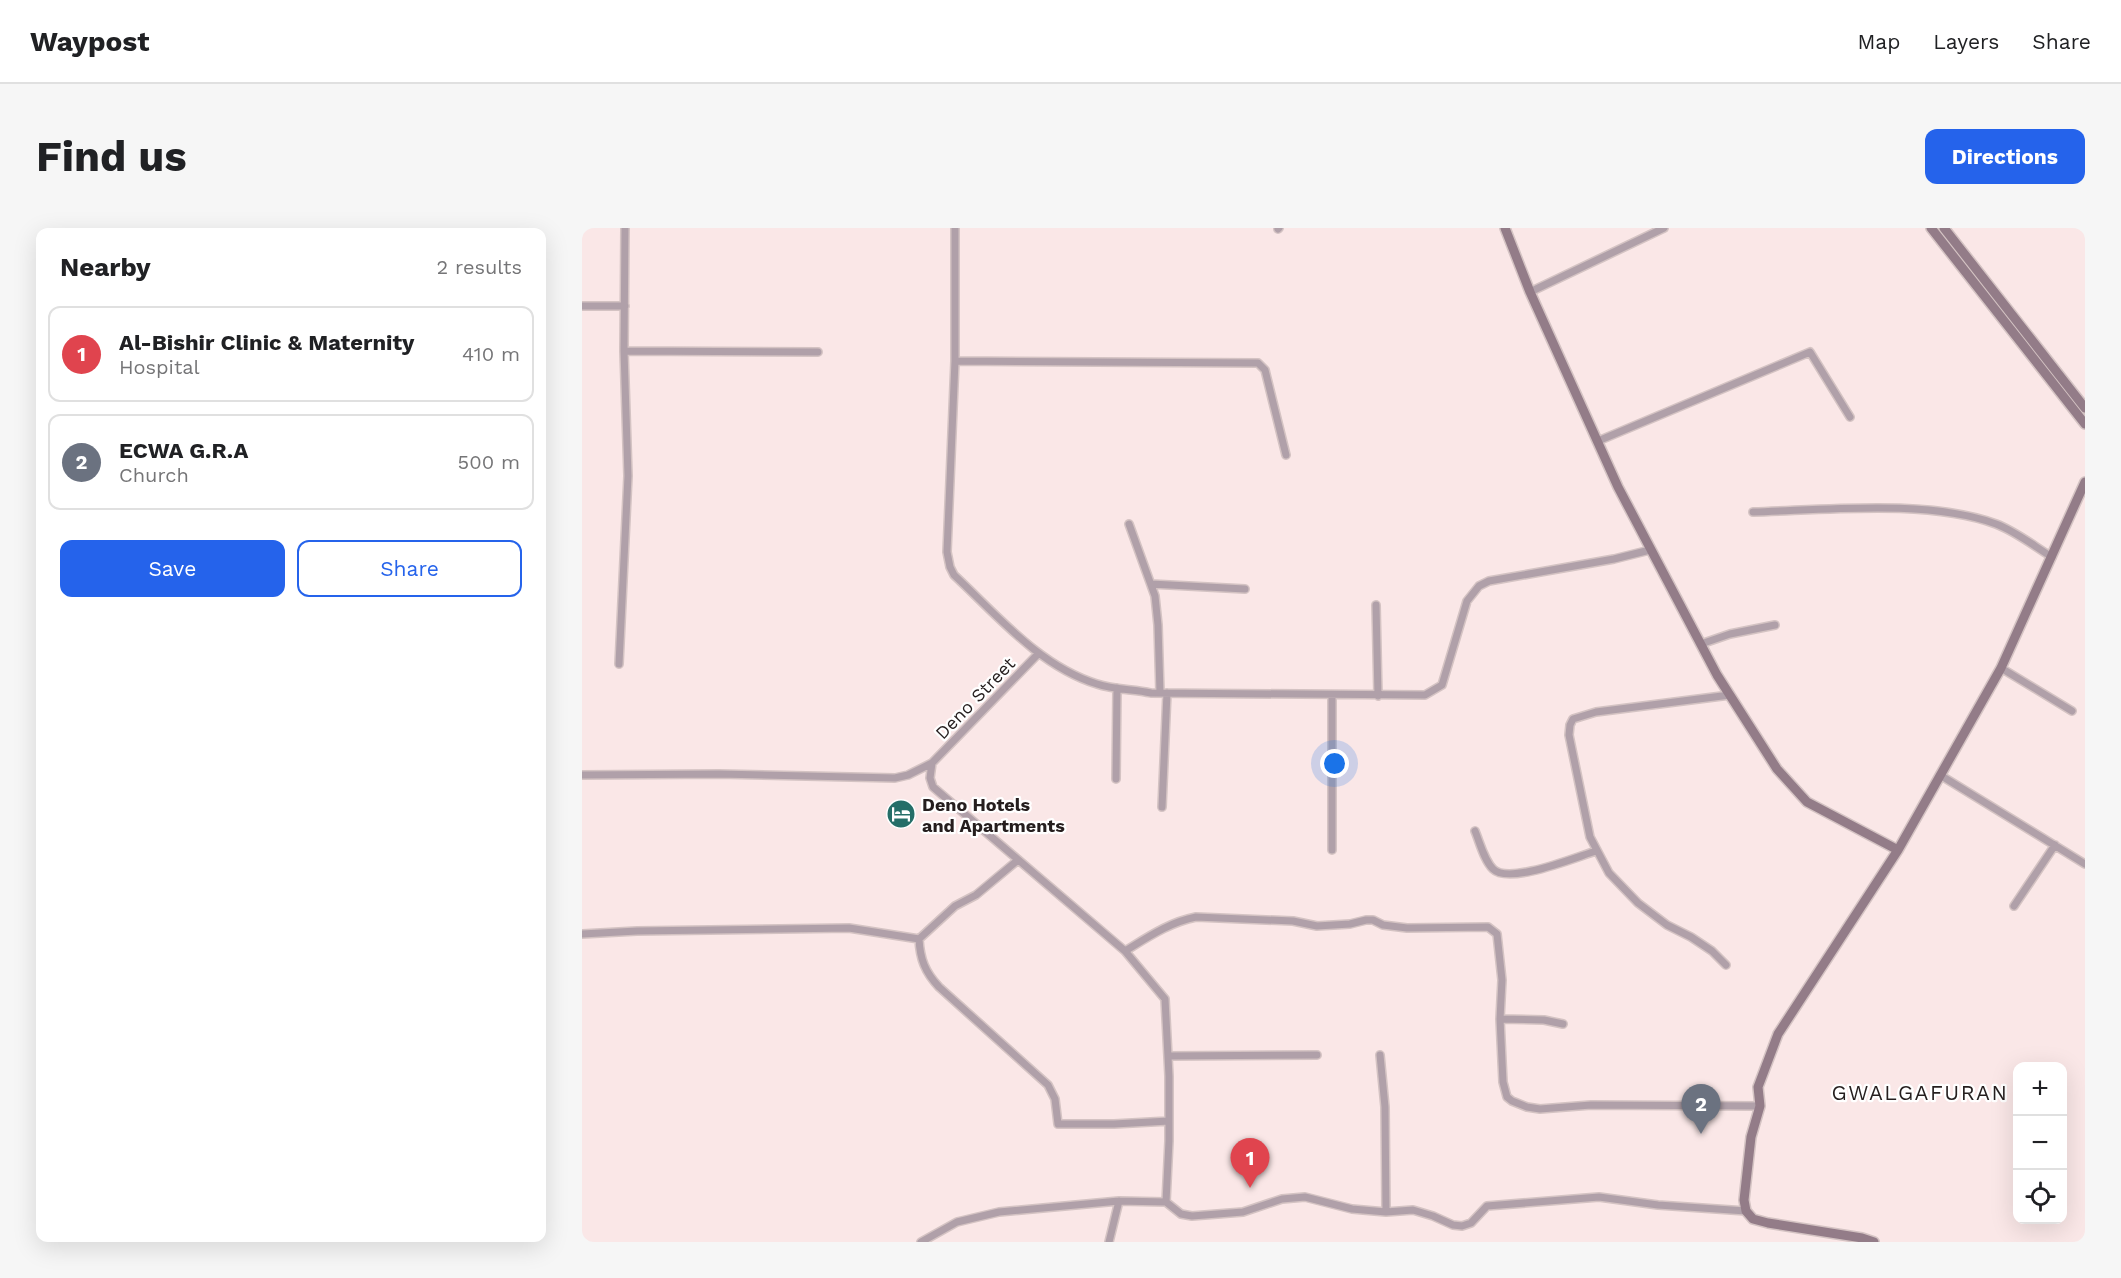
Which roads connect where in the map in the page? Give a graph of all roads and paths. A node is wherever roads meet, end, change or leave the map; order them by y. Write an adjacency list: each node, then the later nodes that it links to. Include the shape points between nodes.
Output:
1 (625, 228): 9 (street)
2 (955, 228): 12 (street)
3 (1505, 228): 7 (street)
4 (1664, 228): 7 (street)
5 (1931, 228): 15 (street)
6 (1944, 228): 13 (street)
7 (1530, 292): 16 (street)
8 (582, 306): 9 (street)
9 (625, 306): 10 (street)
10 (624, 351): 11 (street); 29 (street, via 628,476)
11 (818, 352)
12 (955, 361): 17 (street, via 1258,363 1265,370); 28 (street, via 947,552 950,567)
13 (2085, 408)
14 (1850, 417): 16 (street, via 1810,352)
15 (2085, 424)
16 (1598, 441): 21 (street)
17 (1286, 455)
18 (2085, 482): 22 (street)
19 (1753, 512): 22 (street, via 1862,508 1963,515 1998,524)
20 (1130, 524): 23 (street)
21 (1650, 550): 27 (street); 35 (street, via 1479,586 1467,601 1442,685 1425,695)
22 (2052, 557): 30 (street)
23 (1151, 584): 24 (street); 32 (street)
24 (1245, 589)
25 (1376, 605): 35 (street)
26 (1775, 625): 27 (street)
27 (1701, 644): 34 (street)
28 (1038, 654): 31 (street, via 1094,684); 37 (street, Deno Street)
29 (619, 664)
30 (2001, 668): 36 (street); 39 (street)
31 (1118, 688): 32 (street); 40 (street)
32 (1163, 693): 33 (street); 41 (street)
33 (1332, 695): 35 (street); 44 (street)
34 (1730, 695): 45 (street, via 1777,769 1807,802); 46 (street, via 1596,712 1573,719 1569,735)
35 (1378, 696)
36 (2072, 711)
37 (932, 763): 38 (street, via 895,778); 47 (street, via 933,787)
38 (582, 775)
39 (1940, 775): 43 (street); 45 (street)
40 (1116, 779)
41 (1162, 807)
42 (1475, 831): 46 (street, via 1490,864 1502,874 1529,872)
43 (2055, 844): 48 (street); 49 (street)
44 (1332, 850)
45 (1898, 850): 59 (street, via 1778,1034 1758,1087)
46 (1596, 851): 53 (street, via 1608,873 1638,903 1712,951)
47 (1018, 860): 51 (street, via 976,895 955,906); 52 (street)
48 (2085, 864)
49 (2014, 906)
50 (582, 934): 51 (street, via 849,928)
51 (919, 939): 60 (street, via 927,974 1048,1085 1055,1099 1058,1124)
52 (1125, 951): 54 (street, via 1167,927 1196,917 1293,921 1317,926 1373,920 1407,928 1488,927 1497,934 1502,980); 58 (street, via 1165,999)
53 (1726, 965)
54 (1500, 1019): 55 (street); 59 (street, via 1504,1089 1518,1104 1540,1109 1591,1105)
55 (1563, 1024)
56 (1380, 1054): 64 (street)
57 (1317, 1055): 58 (street)
58 (1168, 1056): 60 (street)
59 (1760, 1106): 63 (street, via 1751,1137)
60 (1169, 1121): 62 (street)
61 (1119, 1201): 62 (street); 65 (street, via 999,1212 957,1222); 66 (street)
62 (1166, 1202): 64 (street, via 1181,1214 1192,1216 1243,1212 1294,1197)
63 (1746, 1211): 64 (street, via 1599,1197 1487,1206 1471,1223 1462,1226 1413,1210); 67 (street, via 1753,1219 1768,1223)
64 (1386, 1212)
65 (921, 1242)
66 (1109, 1242)
67 (1874, 1242)

